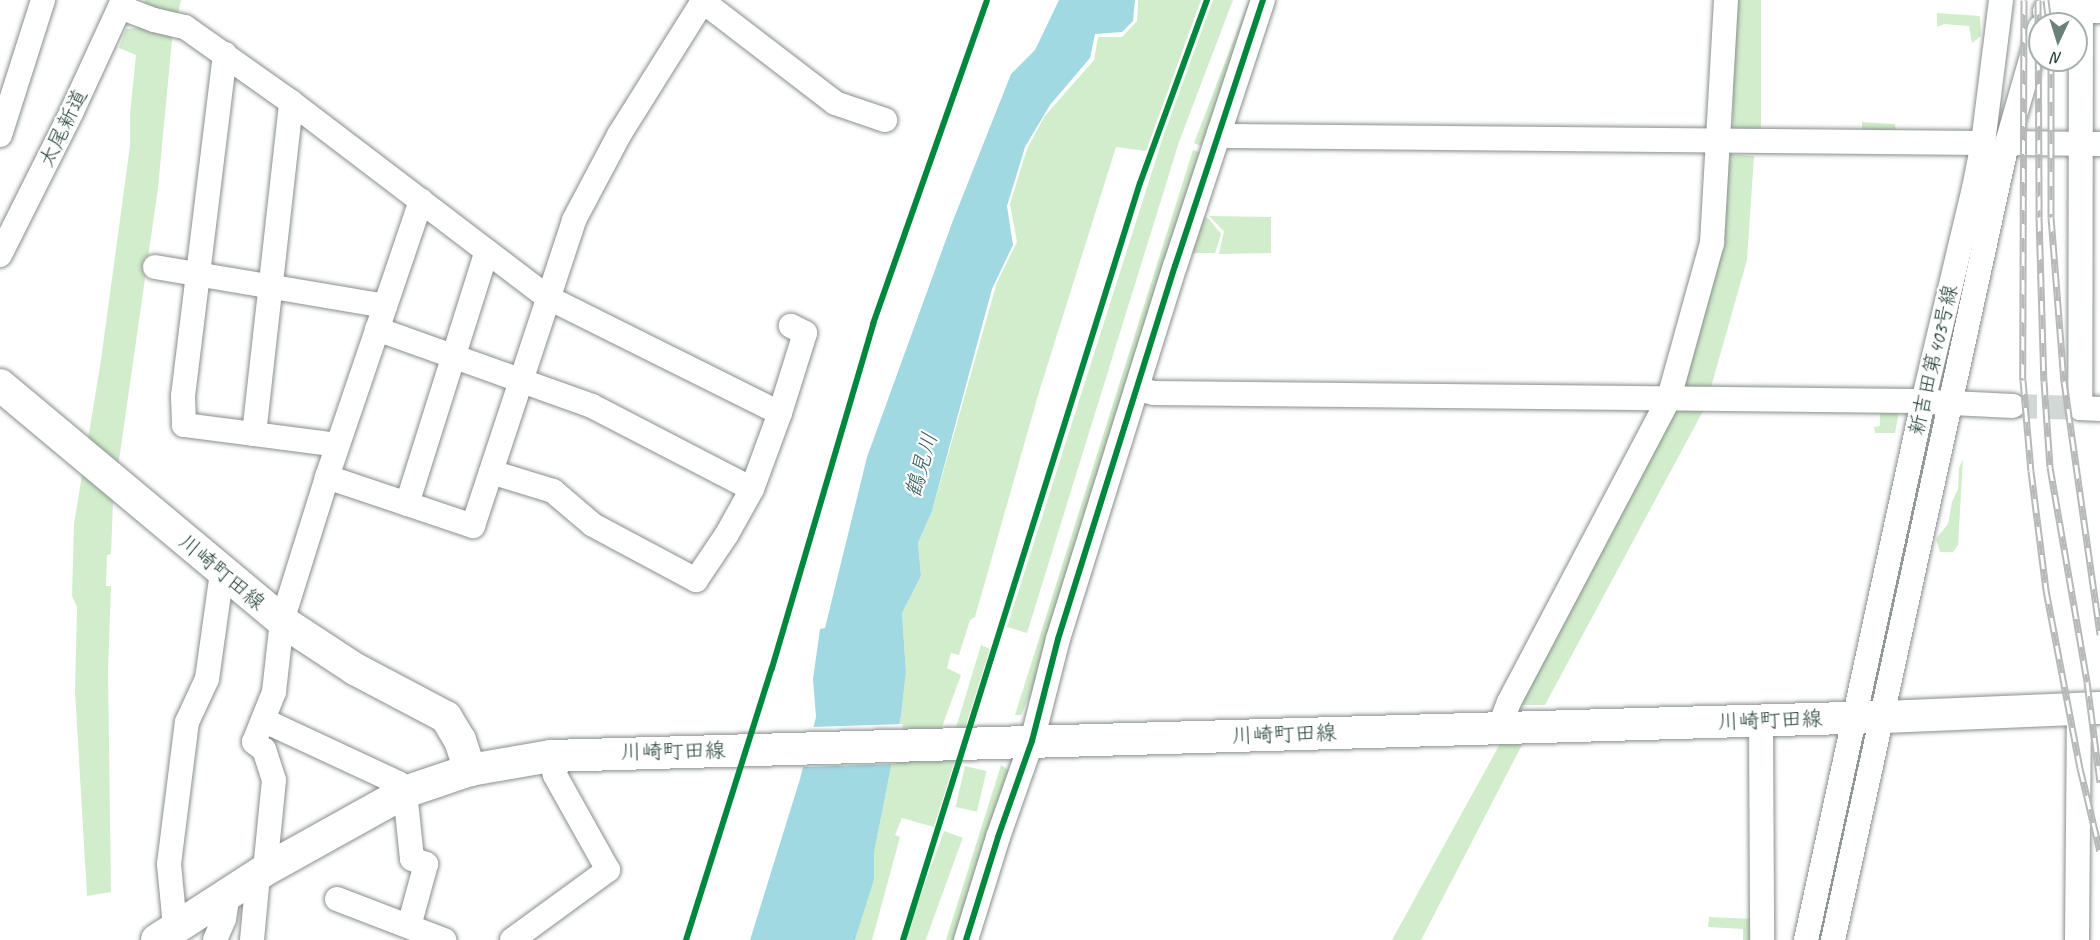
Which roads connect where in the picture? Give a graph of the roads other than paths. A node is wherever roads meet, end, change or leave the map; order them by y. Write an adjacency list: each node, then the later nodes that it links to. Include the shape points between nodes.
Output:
1 (43, 0): 14 (street)
2 (1263, 0): 13 (street)
3 (1726, 0): 15 (street)
4 (2001, 0): 16 (street, 新吉田第403号線)
5 (702, 1): 12 (street, via 835,104); 25 (street, via 619,135 574,220)
6 (121, 4): 9 (street, via 154,20 185,27); 21 (street, 太尾新道)
7 (2087, 8): 8 (street); 18 (street)
8 (2065, 12)
9 (225, 54): 11 (street); 23 (street)
10 (2028, 69): 17 (street, 新吉田第403号線)
11 (291, 102): 19 (street); 24 (street)
12 (885, 120)
13 (1219, 133): 15 (street); 32 (street)
14 (0, 135)
15 (1718, 141): 16 (street); 33 (street, via 1712,243)
16 (1983, 143): 34 (street, 新吉田第403号線)
17 (2007, 143): 18 (street); 35 (street, 新吉田第403号線)
18 (2091, 144): 37 (street)
19 (421, 201): 20 (street); 26 (street)
20 (487, 251): 25 (street); 29 (street)
21 (0, 255)
22 (155, 267): 23 (street)
23 (198, 274): 24 (street); 39 (street, via 183,396 184,425)
24 (270, 287): 26 (street); 39 (street)
25 (547, 297): 30 (street); 38 (street)
26 (385, 306): 28 (street)
27 (791, 326): 38 (street, via 805,333)
28 (377, 329): 29 (street); 40 (street)
29 (454, 357): 30 (street); 44 (street)
30 (520, 381): 41 (street); 43 (street, via 592,406)
31 (0, 385): 45 (main road, 川崎町田線)
32 (1137, 389): 33 (street, via 1154,393); 52 (street, via 1058,639)
33 (1670, 398): 34 (street); 51 (street, via 1509,702)
34 (1923, 402): 35 (street); 48 (street, 新吉田第403号線)
35 (1951, 403): 36 (street); 48 (street, 新吉田第403号線)
36 (2013, 406)
37 (2090, 409)
38 (780, 413): 43 (street)
39 (254, 434): 40 (street)
40 (338, 445): 42 (street)
41 (491, 472): 43 (street, via 553,491 593,525 696,580); 44 (street, via 473,526)
42 (327, 477): 44 (street); 46 (street)
43 (752, 489)
44 (407, 504)
45 (222, 572): 46 (main road, 川崎町田線); 60 (street, via 207,679 187,722 169,864 174,916)
46 (282, 621): 49 (street, via 274,692); 54 (main road, 川崎町田線, via 355,669 446,717 460,740)
47 (2090, 708): 48 (main road, 川崎町田線); 69 (street)
48 (1868, 718): 50 (main road, 川崎町田線); 67 (street); 68 (street)
49 (263, 720): 55 (street, via 398,783); 56 (street, via 254,742 264,750 274,780)
50 (1761, 720): 51 (main road, 川崎町田線); 66 (street)
51 (1499, 728): 52 (main road, 川崎町田線)
52 (1032, 741): 53 (main road, 川崎町田線); 65 (street)
53 (551, 756): 54 (main road, 川崎町田線); 64 (street, via 555,775 609,870)
54 (470, 770): 55 (main road, 川崎町田線)
55 (405, 792): 56 (main road, 川崎町田線); 59 (street, via 412,859 426,864)
56 (261, 873): 57 (main road, 川崎町田線); 62 (street)
57 (228, 894): 60 (main road, 川崎町田線); 61 (street)
58 (337, 899): 59 (street)
59 (409, 926): 63 (street)
60 (168, 933)
61 (215, 940)
62 (252, 940)
63 (444, 940)
64 (512, 940)
65 (966, 940)
66 (1762, 940)
67 (1806, 940)
68 (1833, 940)
69 (2077, 940)

